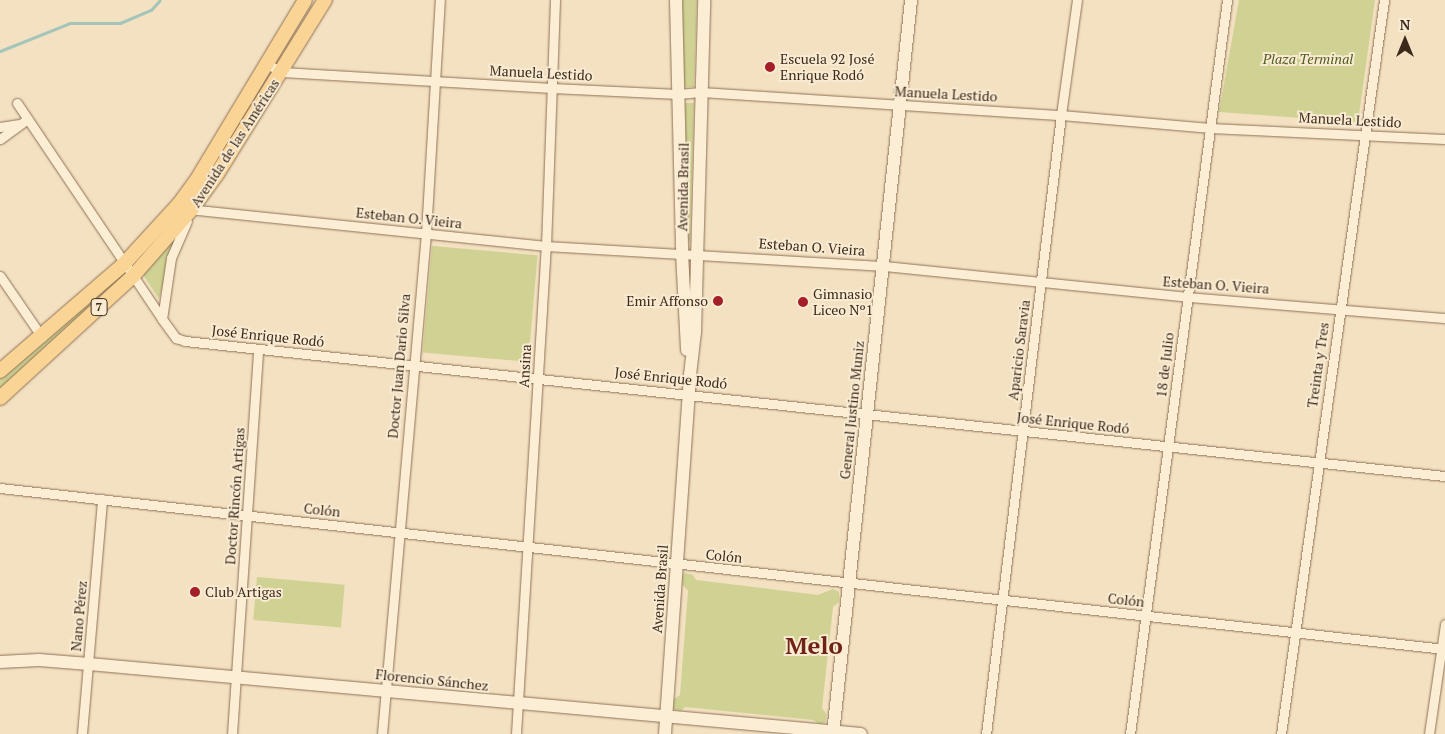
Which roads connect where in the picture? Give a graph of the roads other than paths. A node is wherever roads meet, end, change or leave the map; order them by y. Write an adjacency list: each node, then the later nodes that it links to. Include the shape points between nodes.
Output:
1 (305, 0): 11 (main road, Avenida de las Américas / 7)
2 (325, 0): 12 (main road, Avenida de las Américas / 7)
3 (440, 0): 13 (street, Doctor Juan Dario Silva)
4 (555, 0): 14 (street, Ansina)
5 (676, 0): 16 (street, Avenida Brasil)
6 (704, 0): 15 (street, Avenida Brasil)
7 (911, 0): 18 (street, General Justino Muniz)
8 (1077, 0): 19 (street, Aparicio Saravia)
9 (1226, 0): 22 (street, 18 de Julio)
10 (1384, 0): 23 (street, Treinta y Tres)
11 (267, 64): 12 (street, Manuela Lestido); 26 (main road, Avenida de las Américas / 7, via 199,176)
12 (282, 72): 13 (street, Manuela Lestido); 26 (main road, Avenida de las Américas / 7, via 217,174)
13 (434, 82): 14 (street, Manuela Lestido); 27 (street, Doctor Juan Dario Silva)
14 (552, 88): 16 (street, Manuela Lestido); 28 (street, Ansina)
15 (701, 92): 16 (street, Manuela Lestido); 18 (street, Manuela Lestido); 30 (street, Avenida Brasil)
16 (678, 94): 29 (street, Avenida Brasil)
17 (17, 103): 20 (street, José Enrique Rodó)
18 (899, 105): 19 (street, Manuela Lestido); 32 (street, General Justino Muniz)
19 (1060, 115): 22 (street, Manuela Lestido); 35 (street, Aparicio Saravia)
20 (24, 122): 21 (street); 24 (street); 31 (street, José Enrique Rodó)
21 (0, 127)
22 (1209, 128): 23 (street, Manuela Lestido); 36 (street, 18 de Julio)
23 (1364, 134): 25 (street, Manuela Lestido); 37 (street, Treinta y Tres)
24 (0, 138)
25 (1445, 139)
26 (185, 207): 27 (street, Esteban O. Vieira); 31 (main road, Avenida de las Américas / 7); 34 (main road, Avenida de las Américas / 7); 39 (street, via 171,258)
27 (426, 233): 28 (street, Esteban O. Vieira); 42 (street, Doctor Juan Dario Silva)
28 (546, 246): 29 (street, Esteban O. Vieira); 45 (street, Ansina)
29 (682, 253): 30 (street, Esteban O. Vieira); 44 (street, Avenida Brasil)
30 (697, 253): 32 (street, Esteban O. Vieira); 44 (street, Avenida Brasil, via 695,332)
31 (124, 264): 34 (street, José Enrique Rodó); 40 (main road, Avenida de las Américas / 7)
32 (884, 266): 35 (street, Esteban O. Vieira); 48 (street, General Justino Muniz)
33 (0, 276): 40 (street)
34 (133, 276): 39 (street, José Enrique Rodó); 47 (main road, Avenida de las Américas / 7)
35 (1040, 283): 36 (street, Esteban O. Vieira); 49 (street, Aparicio Saravia)
36 (1188, 297): 37 (street, Esteban O. Vieira); 50 (street, 18 de Julio)
37 (1340, 308): 38 (street, Esteban O. Vieira); 51 (street, Treinta y Tres)
38 (1445, 318)
39 (162, 319): 41 (street, José Enrique Rodó, via 176,338 185,341)
40 (42, 337): 43 (main road, Avenida de las Américas / 7)
41 (258, 349): 42 (street, José Enrique Rodó); 55 (street, Doctor Rincón Artigas)
42 (413, 365): 45 (street, José Enrique Rodó); 56 (street, Doctor Juan Dario Silva)
43 (0, 371)
44 (690, 375): 46 (street, Avenida Brasil)
45 (538, 378): 46 (street, José Enrique Rodó); 57 (street, Ansina)
46 (689, 394): 48 (street, José Enrique Rodó); 58 (street, Avenida Brasil)
47 (0, 398)
48 (866, 413): 49 (street, José Enrique Rodó); 59 (street, General Justino Muniz)
49 (1023, 432): 50 (street, José Enrique Rodó); 60 (street, Aparicio Saravia)
50 (1169, 447): 51 (street, José Enrique Rodó); 61 (street, 18 de Julio)
51 (1318, 462): 52 (street, José Enrique Rodó); 63 (street, Treinta y Tres)
52 (1445, 476)
53 (0, 488): 54 (street, Colón)
54 (102, 499): 55 (street, Colón); 66 (street, Nano Pérez)
55 (248, 515): 56 (street, Colón); 67 (street, Doctor Rincón Artigas)
56 (399, 532): 57 (street, Colón); 68 (street, Doctor Juan Dario Silva)
57 (528, 549): 58 (street, Colón); 69 (street, Ansina)
58 (676, 564): 59 (street, Colón); 70 (street, Avenida Brasil)
59 (849, 584): 60 (street, Colón); 71 (street, General Justino Muniz)
60 (1002, 602): 61 (street, Colón); 78 (street, Aparicio Saravia)
61 (1147, 616): 63 (street, Colón); 79 (street, 18 de Julio)
62 (1445, 624): 64 (street)
63 (1295, 632): 64 (street, Colón); 80 (street, Treinta y Tres)
64 (1443, 649): 81 (street)
65 (0, 662): 66 (street, Florencio Sánchez, via 39,660)
66 (88, 664): 67 (street, Florencio Sánchez); 72 (street, Nano Pérez)
67 (237, 677): 68 (street, Florencio Sánchez); 73 (street, Doctor Rincón Artigas)
68 (386, 690): 69 (street, Florencio Sánchez); 74 (street, Doctor Juan Dario Silva)
69 (518, 704): 70 (street, Florencio Sánchez); 75 (street, Ansina)
70 (667, 715): 71 (street, Florencio Sánchez); 76 (street, Avenida Brasil)
71 (833, 733): 77 (street, Florencio Sánchez)
72 (82, 734)
73 (232, 734)
74 (382, 734)
75 (516, 734)
76 (665, 734)
77 (861, 734)
78 (986, 734)
79 (1130, 734)
80 (1281, 734)
81 (1429, 734)

